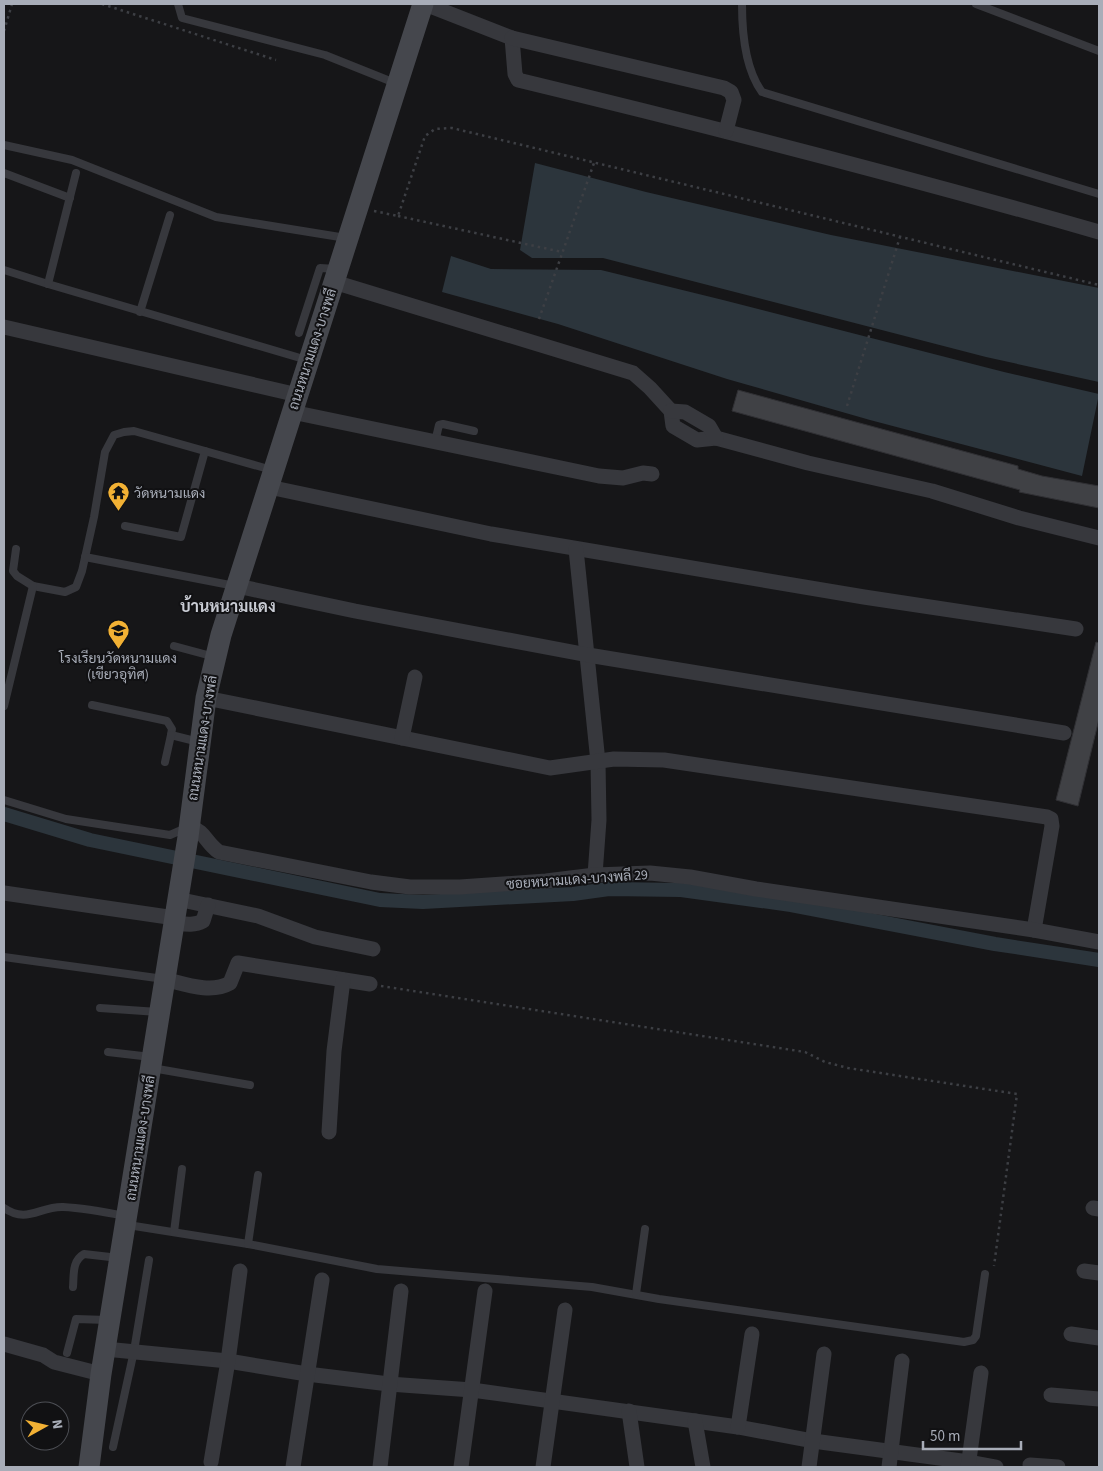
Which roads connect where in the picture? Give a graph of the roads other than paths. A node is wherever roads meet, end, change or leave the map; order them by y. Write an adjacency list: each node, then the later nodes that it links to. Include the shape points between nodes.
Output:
1 (178, 4): 7 (lane, via 182,18 325,55)
2 (424, 4): 5 (street); 7 (main road, ถนนหนามแดง-บางพลี)
3 (742, 4): 12 (lane, via 742,33 755,82 762,92)
4 (976, 4): 6 (lane)
5 (512, 38): 8 (street, via 518,80); 8 (street, via 724,88 731,92 734,100)
6 (1099, 51)
7 (397, 84): 16 (main road, ถนนหนามแดง-บางพลี)
8 (726, 131): 15 (street)
9 (4, 145): 16 (lane, via 72,160 216,217)
10 (4, 173): 13 (lane)
11 (76, 173): 13 (lane)
12 (1099, 194)
13 (70, 198): 19 (lane)
14 (170, 215): 20 (lane)
15 (1099, 232)
16 (348, 238): 18 (main road, ถนนหนามแดง-บางพลี)
17 (4, 270): 19 (lane)
18 (336, 276): 22 (lane, via 320,268); 23 (main road, ถนนหนามแดง-บางพลี); 31 (street, via 633,373 670,411 685,412 709,426 716,438)
19 (48, 284): 20 (lane)
20 (140, 312): 23 (lane)
21 (4, 327): 24 (street)
22 (299, 333)
23 (309, 361): 24 (main road, ถนนหนามแดง-บางพลี)
24 (295, 404): 26 (street); 29 (main road, ถนนหนามแดง-บางพลี)
25 (474, 431): 26 (lane, via 438,425)
26 (435, 442): 28 (street, via 599,476 623,478)
27 (205, 451): 29 (lane); 30 (lane, via 181,537); 34 (lane, via 134,431 114,435 105,452)
28 (652, 474)
29 (271, 478): 32 (street, via 491,534); 36 (main road, ถนนหนามแดง-บางพลี)
30 (125, 526)
31 (1099, 538)
32 (576, 549): 37 (street); 39 (street)
33 (16, 550): 35 (lane, via 13,570)
34 (85, 557): 35 (lane, via 76,587 65,592); 36 (lane)
35 (33, 586): 44 (lane)
36 (237, 586): 39 (street, via 355,612); 40 (main road, ถนนหนามแดง-บางพลี)
37 (1076, 629)
38 (174, 646): 40 (lane)
39 (588, 655): 45 (street); 50 (street)
40 (216, 657): 42 (main road, ถนนหนามแดง-บางพลี)
41 (414, 677): 47 (street)
42 (206, 698): 47 (street); 48 (main road, ถนนหนามแดง-บางพลี)
43 (92, 705): 46 (lane, via 167,721 172,729)
44 (4, 706)
45 (1064, 733)
46 (171, 735): 48 (lane); 49 (lane)
47 (402, 738): 50 (street, via 550,768)
48 (200, 742): 52 (main road, ถนนหนามแดง-บางพลี)
49 (165, 762)
50 (598, 762): 53 (street, via 599,820); 57 (street, via 614,759 664,760 1047,817 1052,819 1052,826)
51 (4, 800): 52 (lane, via 66,819 170,835)
52 (189, 831): 53 (street, ซอยหนามแดง-บางพลี 29, via 203,833 210,846 219,852 410,888 480,886); 56 (main road, ถนนหนามแดง-บางพลี)
53 (595, 875): 57 (street, ซอยหนามแดง-บางพลี 29, via 650,873 690,878)
54 (4, 893): 56 (street)
55 (208, 905): 56 (street); 56 (street, via 203,921 195,925); 59 (street, via 267,919 315,937)
56 (175, 913): 61 (main road, ถนนหนามแดง-บางพลี)
57 (1034, 930): 58 (street, ซอยหนามแดง-บางพลี 29)
58 (1099, 942)
59 (373, 949)
60 (4, 957): 61 (lane)
61 (164, 979): 62 (street, via 212,989 223,988 230,983 238,963); 65 (main road, ถนนหนามแดง-บางพลี)
62 (343, 980): 63 (street); 69 (street, via 334,1050)
63 (370, 984)
64 (100, 1008): 65 (lane)
65 (158, 1012): 67 (main road, ถนนหนามแดง-บางพลี)
66 (108, 1052): 67 (lane)
67 (152, 1062): 68 (lane); 73 (main road, ถนนหนามแดง-บางพลี)
68 (250, 1085)
69 (329, 1132)
70 (182, 1169): 75 (lane)
71 (258, 1175): 76 (lane)
72 (4, 1208): 73 (lane, via 22,1216 60,1206)
73 (126, 1220): 75 (lane); 77 (main road, ถนนหนามแดง-บางพลี)
74 (645, 1229): 85 (lane)
75 (174, 1232): 76 (lane)
76 (248, 1244): 85 (lane, via 377,1269 536,1281)
77 (120, 1258): 82 (lane, via 84,1254 79,1257); 87 (main road, ถนนหนามแดง-บางพลี)
78 (149, 1260): 93 (lane)
79 (240, 1271): 97 (street)
80 (985, 1274): 85 (lane, via 976,1336 964,1342)
81 (322, 1280): 102 (street)
82 (73, 1287)
83 (402, 1290): 103 (street)
84 (484, 1291): 104 (street)
85 (636, 1294)
86 (565, 1310): 107 (street)
87 (109, 1320): 92 (main road, ถนนหนามแดง-บางพลี); 95 (lane, via 74,1320)
88 (752, 1334): 110 (street)
89 (1071, 1334): 90 (street)
90 (1099, 1338)
91 (4, 1344): 99 (street, via 42,1355)
92 (105, 1349): 93 (street); 101 (main road, ถนนหนามแดง-บางพลี)
93 (134, 1350): 97 (street); 112 (lane)
94 (4, 1352): 99 (street, via 44,1363)
95 (67, 1354)
96 (824, 1354): 111 (street)
97 (228, 1361): 102 (street); 114 (street)
98 (902, 1361): 113 (street)
99 (54, 1362): 101 (street)
100 (981, 1373): 115 (street)
101 (100, 1374): 117 (main road, ถนนหนามแดง-บางพลี)
102 (307, 1374): 103 (street); 118 (street)
103 (389, 1384): 104 (street); 119 (street)
104 (472, 1390): 107 (street); 120 (street)
105 (1051, 1394): 106 (street)
106 (1099, 1399)
107 (551, 1401): 108 (street); 121 (street)
108 (629, 1411): 109 (street); 122 (street)
109 (696, 1421): 110 (street); 123 (street)
110 (738, 1427): 111 (street)
111 (813, 1441): 113 (street); 124 (street)
112 (113, 1447)
113 (891, 1452): 115 (street); 125 (street)
114 (211, 1462)
115 (968, 1465): 126 (street)
116 (1030, 1465): 127 (street)
117 (88, 1467)
118 (293, 1467)
119 (380, 1467)
120 (461, 1467)
121 (543, 1467)
122 (637, 1467)
123 (703, 1467)
124 (809, 1467)
125 (889, 1467)
126 (996, 1467)
127 (1058, 1467)

